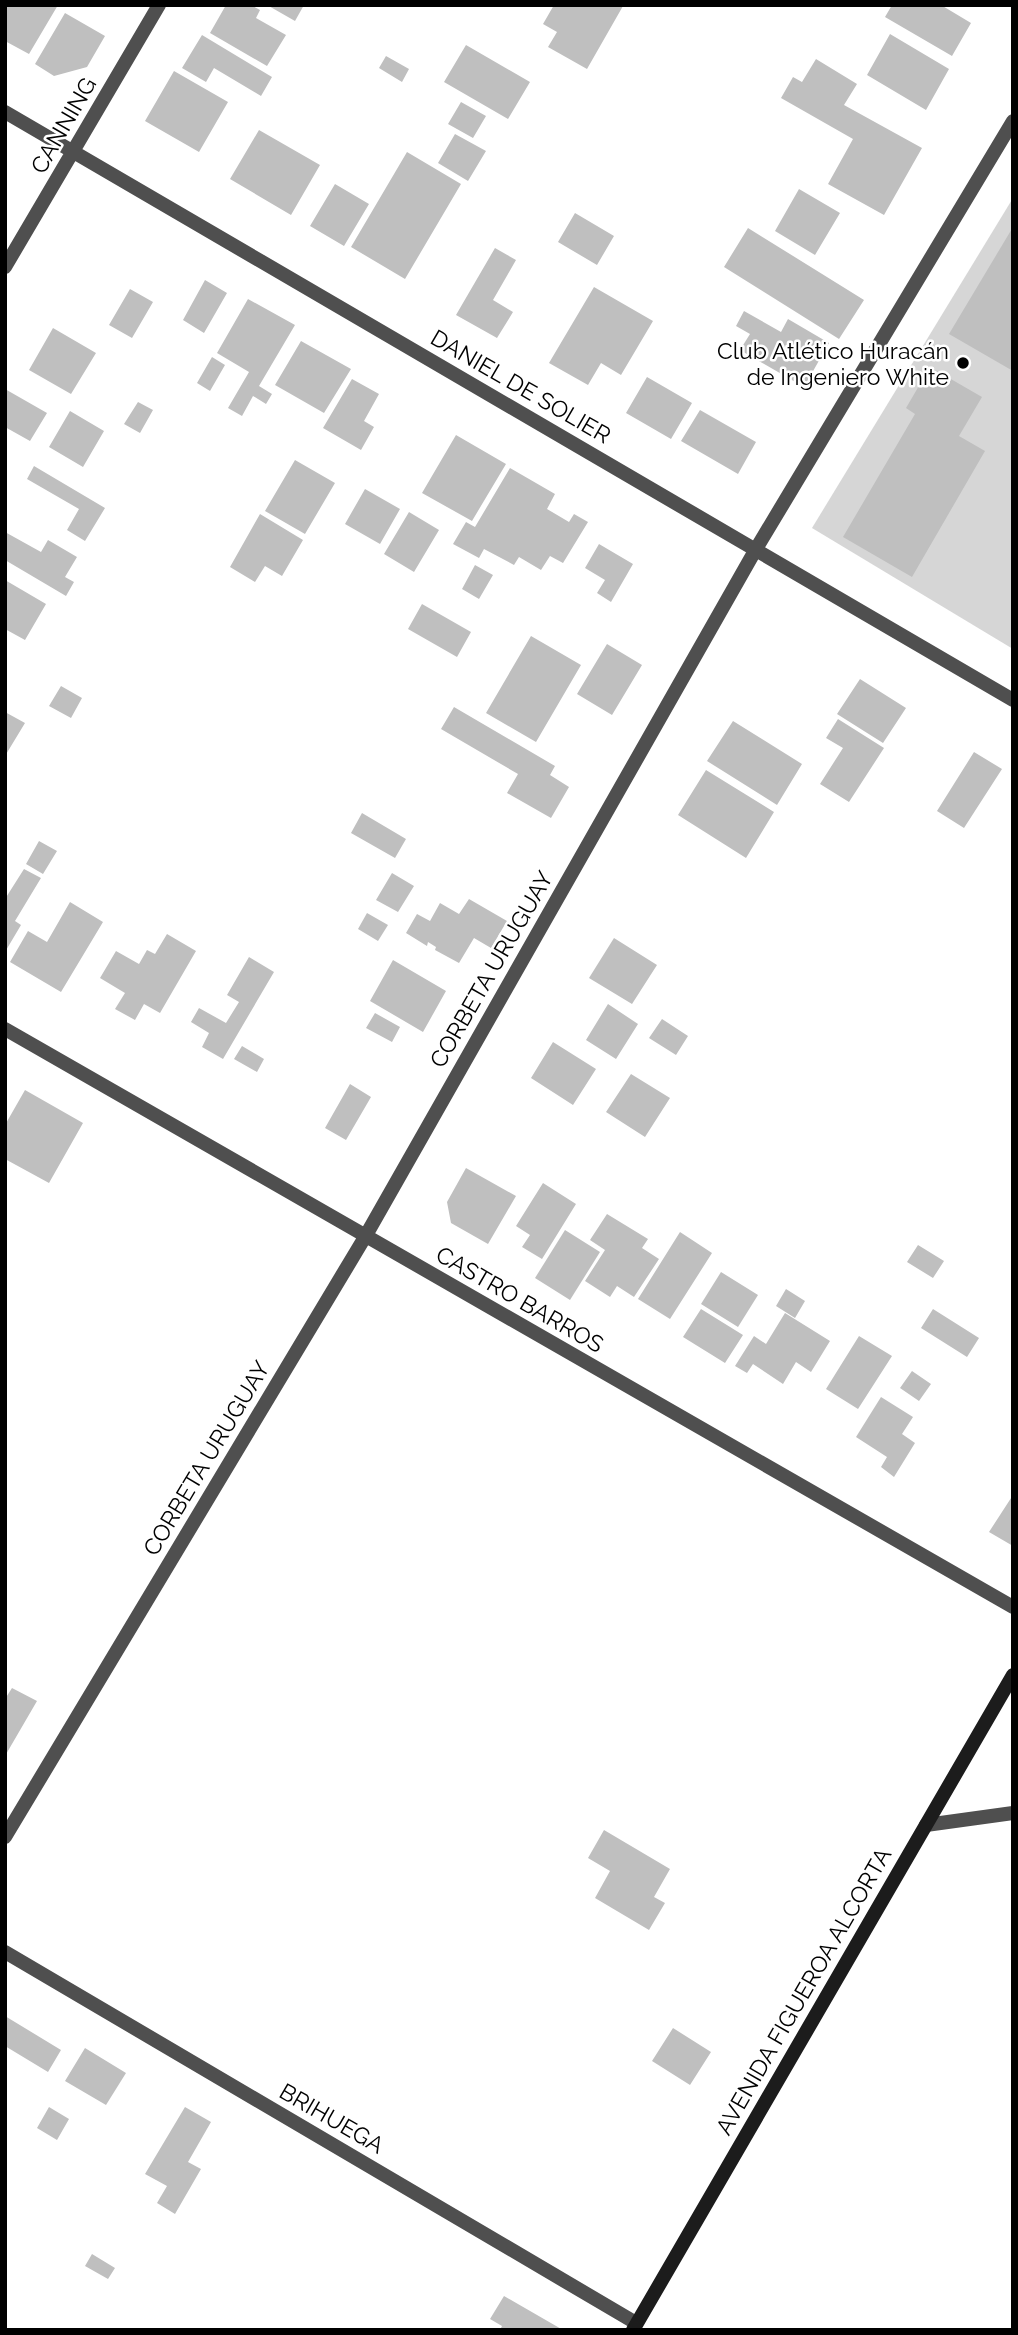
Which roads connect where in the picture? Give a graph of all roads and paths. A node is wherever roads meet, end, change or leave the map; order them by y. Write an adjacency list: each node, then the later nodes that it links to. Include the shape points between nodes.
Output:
1 (159, 5): 4 (street, CANNING)
2 (5, 112): 4 (street, DANIEL DE SOLIER)
3 (1013, 121): 6 (street, CORBETA URUGUAY)
4 (73, 152): 5 (street, CANNING); 6 (street, DANIEL DE SOLIER)
5 (5, 267)
6 (756, 549): 7 (street, DANIEL DE SOLIER); 9 (street, CORBETA URUGUAY)
7 (1013, 700)
8 (5, 1029): 9 (street, CASTRO BARROS)
9 (365, 1237): 10 (street, CASTRO BARROS); 14 (street, CORBETA URUGUAY)
10 (1013, 1607)
11 (1013, 1675): 13 (main road, AVENIDA FIGUEROA ALCORTA)
12 (1013, 1813): 13 (street)
13 (926, 1825): 16 (main road, AVENIDA FIGUEROA ALCORTA)
14 (5, 1837)
15 (5, 1952): 16 (street, BRIHUEGA)
16 (634, 2327)

